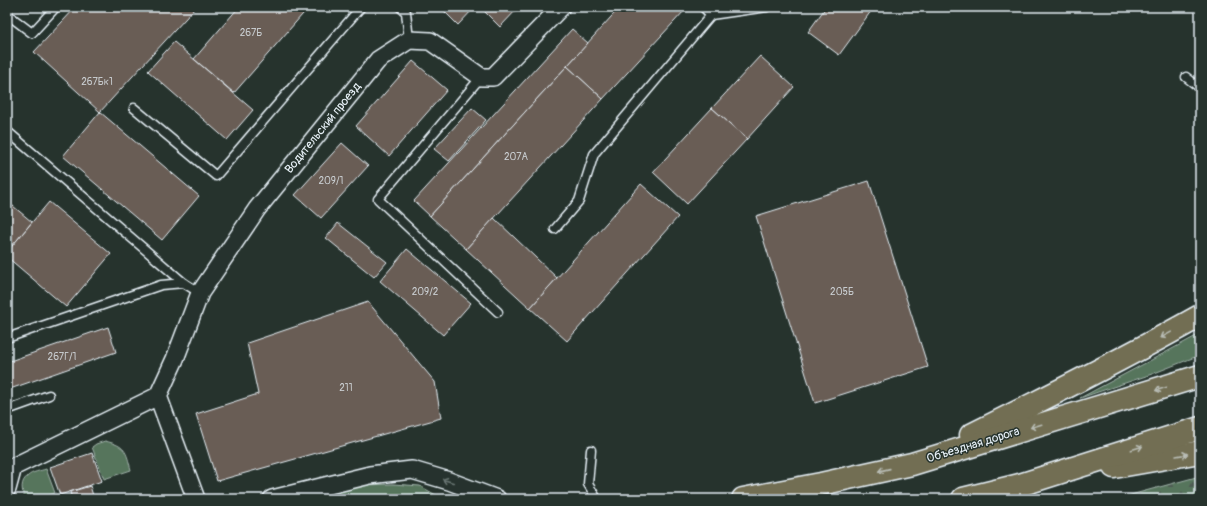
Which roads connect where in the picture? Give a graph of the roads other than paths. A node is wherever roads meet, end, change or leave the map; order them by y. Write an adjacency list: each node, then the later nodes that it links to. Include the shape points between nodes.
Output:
1 (56, 7): 7 (lane, via 32,33)
2 (361, 7): 13 (lane, via 216,176)
3 (400, 7): 9 (lane, via 406,12)
4 (561, 7): 10 (street, via 493,77)
5 (703, 7): 8 (lane)
6 (767, 7): 8 (lane)
7 (7, 14)
8 (711, 15): 15 (lane, via 594,154 579,201)
9 (409, 40): 10 (street, via 430,41); 17 (street, Водительский проезд, via 378,60 257,209)
10 (481, 77): 18 (lane, via 378,199)
11 (1186, 77): 12 (lane)
12 (1200, 88)
13 (134, 108)
14 (7, 130): 16 (lane)
15 (555, 229)
16 (184, 283): 17 (lane); 20 (lane, via 161,285)
17 (200, 293): 23 (street, Водительский проезд)
18 (498, 312)
19 (1200, 316): 28 (main road, one-way to 28, via 1055,394)
20 (7, 338)
21 (1200, 376): 28 (main road, Объездная дорога, one-way to 28)
22 (49, 395): 24 (lane)
23 (158, 396): 29 (street); 32 (street)
24 (7, 410)
25 (1200, 428): 30 (main road, one-way to 25)
26 (591, 450): 35 (lane, via 588,484)
27 (1200, 452): 30 (main road, one-way to 27)
28 (912, 464): 36 (main road, Объездная дорога, one-way to 36)
29 (10, 468): 31 (street)
30 (1020, 485): 37 (main road)
31 (7, 489)
32 (196, 499)
33 (272, 499): 34 (street, one-way to 33, via 412,470 370,476)
34 (497, 499)
35 (597, 499)
36 (743, 499)
37 (963, 499)

